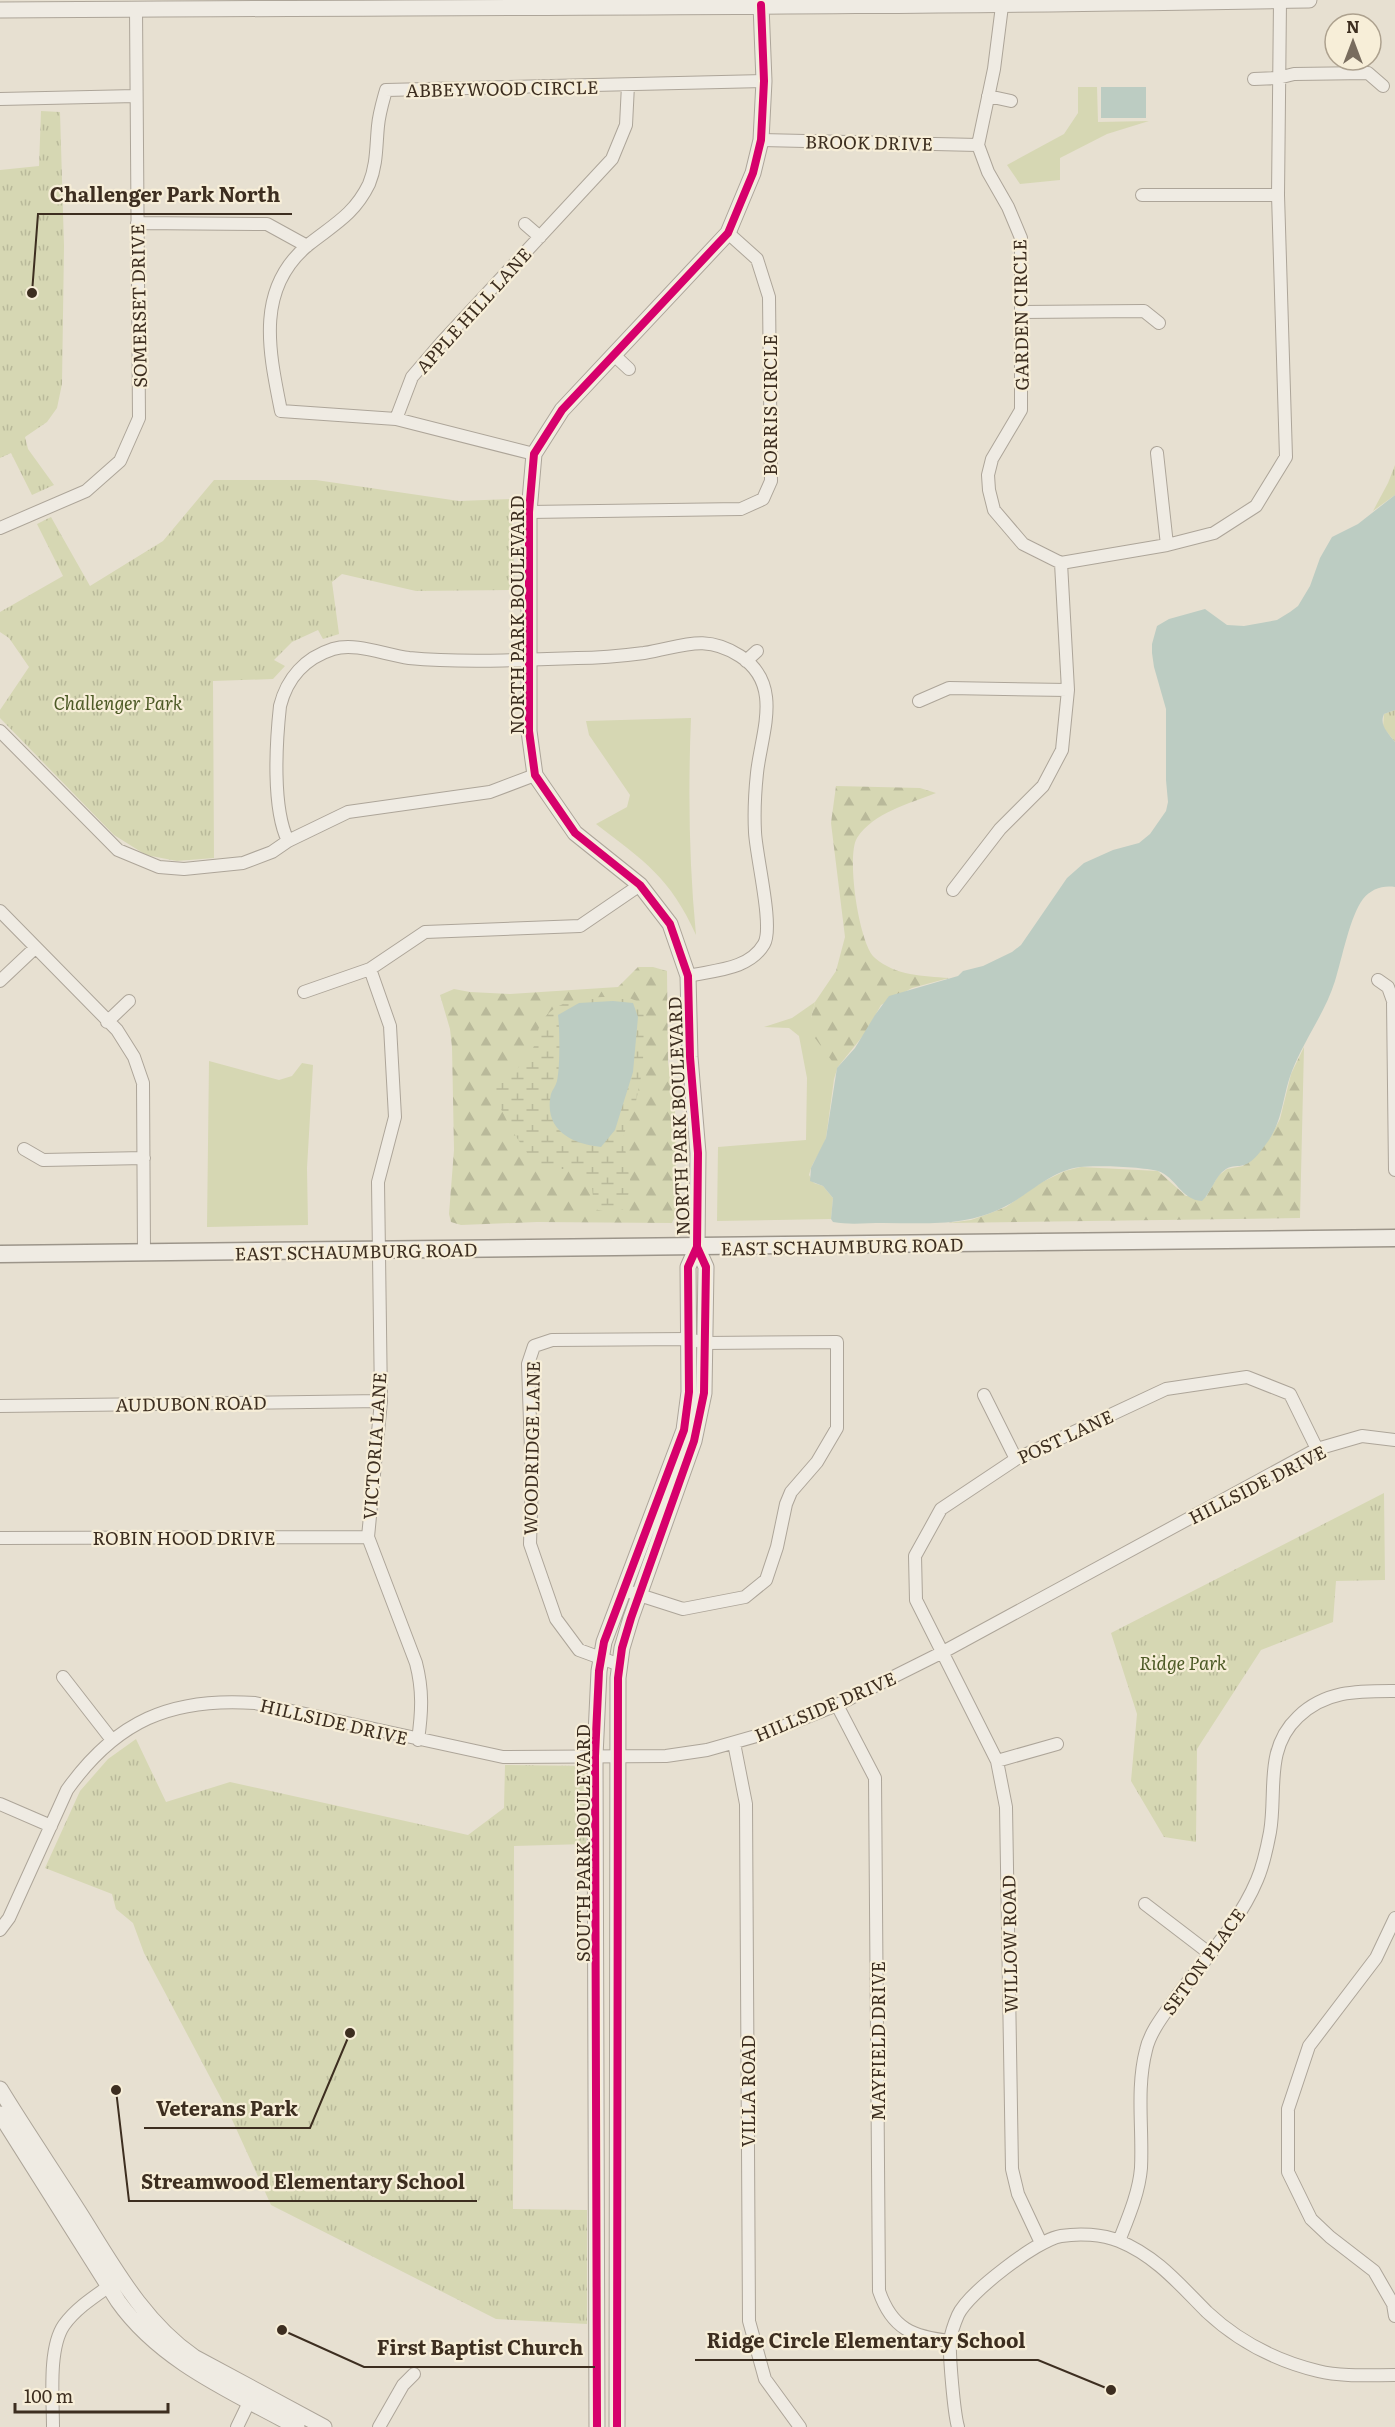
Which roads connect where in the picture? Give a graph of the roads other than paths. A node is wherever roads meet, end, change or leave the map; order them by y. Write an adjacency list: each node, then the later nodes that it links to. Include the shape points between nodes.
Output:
1 (1280, 0): 2 (street); 4 (street); 7 (street)
2 (1309, 0)
3 (761, 5): 4 (street); 5 (street); 9 (street, NORTH PARK BOULEVARD)
4 (1002, 6): 13 (street)
5 (135, 9): 6 (street); 12 (street, SOMERSET DRIVE)
6 (0, 10)
7 (1278, 78): 8 (street); 11 (street, via 1294,74 1368,73); 19 (street)
8 (1254, 79)
9 (764, 81): 10 (street, ABBEYWOOD CIRCLE); 16 (street, NORTH PARK BOULEVARD)
10 (628, 85): 23 (street, APPLE HILL LANE, via 626,125 612,159); 24 (street, ABBEYWOOD CIRCLE, via 386,90 378,125 378,153 369,184 348,216)
11 (1383, 86)
12 (136, 96): 14 (street); 20 (street, SOMERSET DRIVE)
13 (988, 96): 15 (street); 17 (street)
14 (0, 99)
15 (1011, 101)
16 (761, 140): 17 (street, BROOK DRIVE); 22 (street, NORTH PARK BOULEVARD, via 753,173)
17 (978, 145): 25 (street, GARDEN CIRCLE, via 1021,238)
18 (1143, 195): 19 (street)
19 (1278, 195): 34 (street, via 1286,457 1256,506 1214,533)
20 (137, 224): 24 (street, via 267,224); 33 (street, SOMERSET DRIVE, via 139,418 120,461 86,491)
21 (525, 224): 23 (street, APPLE HILL LANE)
22 (728, 233): 27 (street, NORTH PARK BOULEVARD); 32 (street, BORRIS CIRCLE, via 757,258 769,297 771,481 763,499 741,509)
23 (540, 237): 29 (street, APPLE HILL LANE, via 412,377)
24 (307, 246): 29 (street, ABBEYWOOD CIRCLE, via 285,268 270,308 271,359 280,411)
25 (1022, 312): 26 (street, via 1144,311); 35 (street, GARDEN CIRCLE, via 1021,410 992,459 989,490 994,510 1023,544)
26 (1159, 323)
27 (614, 355): 28 (street); 31 (street, NORTH PARK BOULEVARD, via 562,410)
28 (629, 369)
29 (396, 419): 31 (street)
30 (1156, 453): 34 (street)
31 (534, 454): 32 (street, NORTH PARK BOULEVARD)
32 (529, 512): 37 (street, NORTH PARK BOULEVARD)
33 (0, 528)
34 (1167, 545): 35 (street)
35 (1061, 563): 39 (street)
36 (757, 651): 38 (street)
37 (530, 659): 38 (street, via 615,657 700,642 723,647); 42 (street, NORTH PARK BOULEVARD, via 529,731); 43 (street, via 408,658 348,648 334,649 306,662 283,694 278,723 278,805)
38 (746, 662): 49 (street, via 763,685 767,699 757,772 755,831 767,912 766,941 750,960)
39 (1068, 690): 40 (street, via 949,688); 45 (street, via 1062,750 1043,786 1000,829)
40 (919, 701)
41 (0, 731): 43 (street, via 118,850 159,867 243,864)
42 (535, 775): 43 (street, via 490,792 348,812); 44 (street, NORTH PARK BOULEVARD, via 575,833)
43 (288, 841)
44 (640, 885): 48 (street, via 580,926 425,932); 49 (street, NORTH PARK BOULEVARD, via 670,924)
45 (953, 890)
46 (0, 912): 47 (street)
47 (35, 948): 51 (street); 54 (street)
48 (370, 969): 52 (street); 60 (street, VICTORIA LANE, via 390,1026 395,1117 378,1182)
49 (688, 976): 59 (street, NORTH PARK BOULEVARD, via 698,1153)
50 (1378, 980): 57 (street, via 1388,987 1393,1001)
51 (0, 981)
52 (304, 992)
53 (129, 1001): 54 (street)
54 (107, 1022): 56 (street, via 135,1057 143,1083)
55 (24, 1149): 56 (street, via 43,1160)
56 (144, 1158): 61 (street)
57 (1395, 1170)
58 (1395, 1238): 59 (main road, EAST SCHAUMBURG ROAD)
59 (697, 1247): 60 (main road, EAST SCHAUMBURG ROAD); 63 (street, SOUTH PARK BOULEVARD, via 688,1267); 64 (street, SOUTH PARK BOULEVARD, via 706,1267)
60 (378, 1250): 61 (main road, EAST SCHAUMBURG ROAD); 66 (street, VICTORIA LANE)
61 (144, 1253): 62 (main road, EAST SCHAUMBURG ROAD)
62 (0, 1254)
63 (688, 1339): 64 (street); 73 (street, SOUTH PARK BOULEVARD, via 689,1392 684,1430); 76 (street, WOODRIDGE LANE, via 552,1340 534,1346 528,1364 530,1544 556,1619 579,1650)
64 (705, 1343): 74 (street, SOUTH PARK BOULEVARD, via 705,1381 697,1432); 74 (street, via 837,1342 837,1428 817,1462 791,1492 766,1580 745,1597 683,1609)
65 (984, 1395): 70 (street)
66 (381, 1401): 67 (street, AUDUBON ROAD); 71 (street, VICTORIA LANE)
67 (0, 1406)
68 (1395, 1440): 69 (street, HILLSIDE DRIVE, via 1362,1436)
69 (1317, 1449): 70 (street, POST LANE, via 1290,1394 1247,1377 1166,1389); 75 (street, HILLSIDE DRIVE)
70 (1016, 1459): 75 (street, POST LANE, via 940,1509 915,1556 916,1600)
71 (368, 1537): 72 (street, ROBIN HOOD DRIVE); 82 (street, VICTORIA LANE, via 421,1682 423,1705)
72 (0, 1538)
73 (623, 1590): 74 (street); 76 (street, SOUTH PARK BOULEVARD)
74 (639, 1595): 77 (street, SOUTH PARK BOULEVARD)
75 (943, 1652): 80 (street, HILLSIDE DRIVE); 87 (street, WILLOW ROAD)
76 (601, 1659): 77 (street, WOODRIDGE LANE); 85 (street, SOUTH PARK BOULEVARD)
77 (620, 1665): 86 (street, SOUTH PARK BOULEVARD)
78 (63, 1677): 81 (street)
79 (1395, 1691): 93 (street, SETON PLACE, via 1332,1696 1297,1717 1283,1736 1275,1753 1270,1832 1257,1880 1236,1919)
80 (837, 1705): 83 (street, HILLSIDE DRIVE); 101 (street, MAYFIELD DRIVE, via 874,1778 879,2291 885,2309 897,2324 930,2339)
81 (111, 1740): 82 (street, HILLSIDE DRIVE, via 161,1713 220,1700 255,1703); 89 (street, HILLSIDE DRIVE, via 67,1790)
82 (418, 1740): 85 (street, HILLSIDE DRIVE, via 503,1757)
83 (734, 1743): 86 (street, HILLSIDE DRIVE, via 666,1756); 112 (street, VILLA ROAD, via 746,1804 749,2321 765,2379)
84 (1057, 1744): 87 (street)
85 (595, 1756): 86 (street, HILLSIDE DRIVE); 96 (street, SOUTH PARK BOULEVARD)
86 (617, 1756): 97 (street, SOUTH PARK BOULEVARD)
87 (997, 1761): 98 (street, WILLOW ROAD, via 1006,1807 1012,2169 1018,2194)
88 (0, 1804): 89 (street)
89 (51, 1826): 92 (street, HILLSIDE DRIVE)
90 (1145, 1904): 93 (street)
91 (1395, 1918): 100 (street, via 1376,1958 1309,2046 1288,2109 1288,2172 1311,2219 1374,2271 1393,2304)
92 (0, 1930)
93 (1209, 1953): 95 (street, SETON PLACE, via 1162,2016 1146,2047 1140,2080 1141,2169)
94 (2, 2103): 99 (street)
95 (1119, 2241): 98 (street, via 1080,2234); 103 (street, via 1156,2262 1231,2332 1272,2356 1319,2372)
96 (597, 2243): 97 (street); 110 (street, SOUTH PARK BOULEVARD)
97 (617, 2243): 111 (street, SOUTH PARK BOULEVARD)
98 (1041, 2243): 101 (street, via 967,2300)
99 (115, 2282): 104 (street, via 176,2343); 105 (street, via 80,2307 63,2326 54,2353)
100 (1395, 2316)
101 (950, 2341): 113 (street)
102 (414, 2374): 109 (street, via 403,2385)
103 (1395, 2374)
104 (252, 2395): 106 (street); 107 (street); 108 (street)
105 (53, 2427)
106 (237, 2427)
107 (297, 2427)
108 (324, 2427)
109 (379, 2427)
110 (597, 2427)
111 (617, 2427)
112 (800, 2427)
113 (958, 2427)

